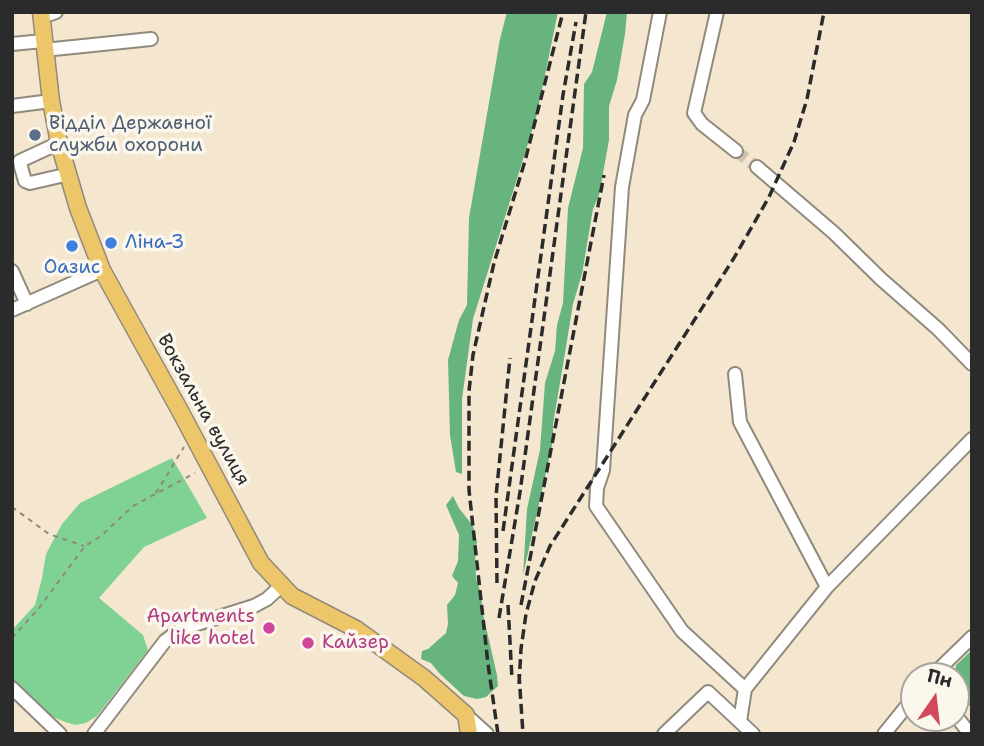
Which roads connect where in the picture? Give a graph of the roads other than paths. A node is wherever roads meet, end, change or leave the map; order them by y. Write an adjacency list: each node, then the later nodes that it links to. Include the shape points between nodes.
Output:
1 (660, 12): 25 (street, via 622,187 603,470 596,506 682,632)
2 (717, 12): 10 (street, via 694,113)
3 (46, 14): 6 (main road, Вокзальна вулиця)
4 (151, 39): 6 (street)
5 (12, 44): 6 (street)
6 (44, 45): 7 (main road, Вокзальна вулиця)
7 (51, 101): 8 (street); 9 (main road, Вокзальна вулиця)
8 (12, 106)
9 (59, 142): 12 (main road, Вокзальна вулиця); 12 (street, via 20,161 20,167 30,183)
10 (736, 151)
11 (757, 167): 17 (street, via 834,233)
12 (69, 174): 14 (main road, Вокзальна вулиця)
13 (12, 271): 15 (street)
14 (102, 271): 15 (street); 20 (main road, Вокзальна вулиця, via 261,563)
15 (27, 304): 16 (street)
16 (12, 310)
17 (972, 365)
18 (735, 373): 21 (street, via 740,422)
19 (972, 439): 21 (street)
20 (282, 585): 28 (main road, Вокзальна вулиця, via 292,596 356,629 424,678); 30 (street, via 254,606 181,629 165,641)
21 (827, 587): 25 (street)
22 (972, 637): 23 (street)
23 (946, 662)
24 (12, 688): 29 (street)
25 (745, 689): 27 (street)
26 (900, 714): 33 (street)
27 (740, 720): 31 (street, via 708,692); 32 (street)
28 (480, 733)
29 (60, 734)
30 (94, 734)
31 (664, 734)
32 (753, 734)
33 (884, 734)

